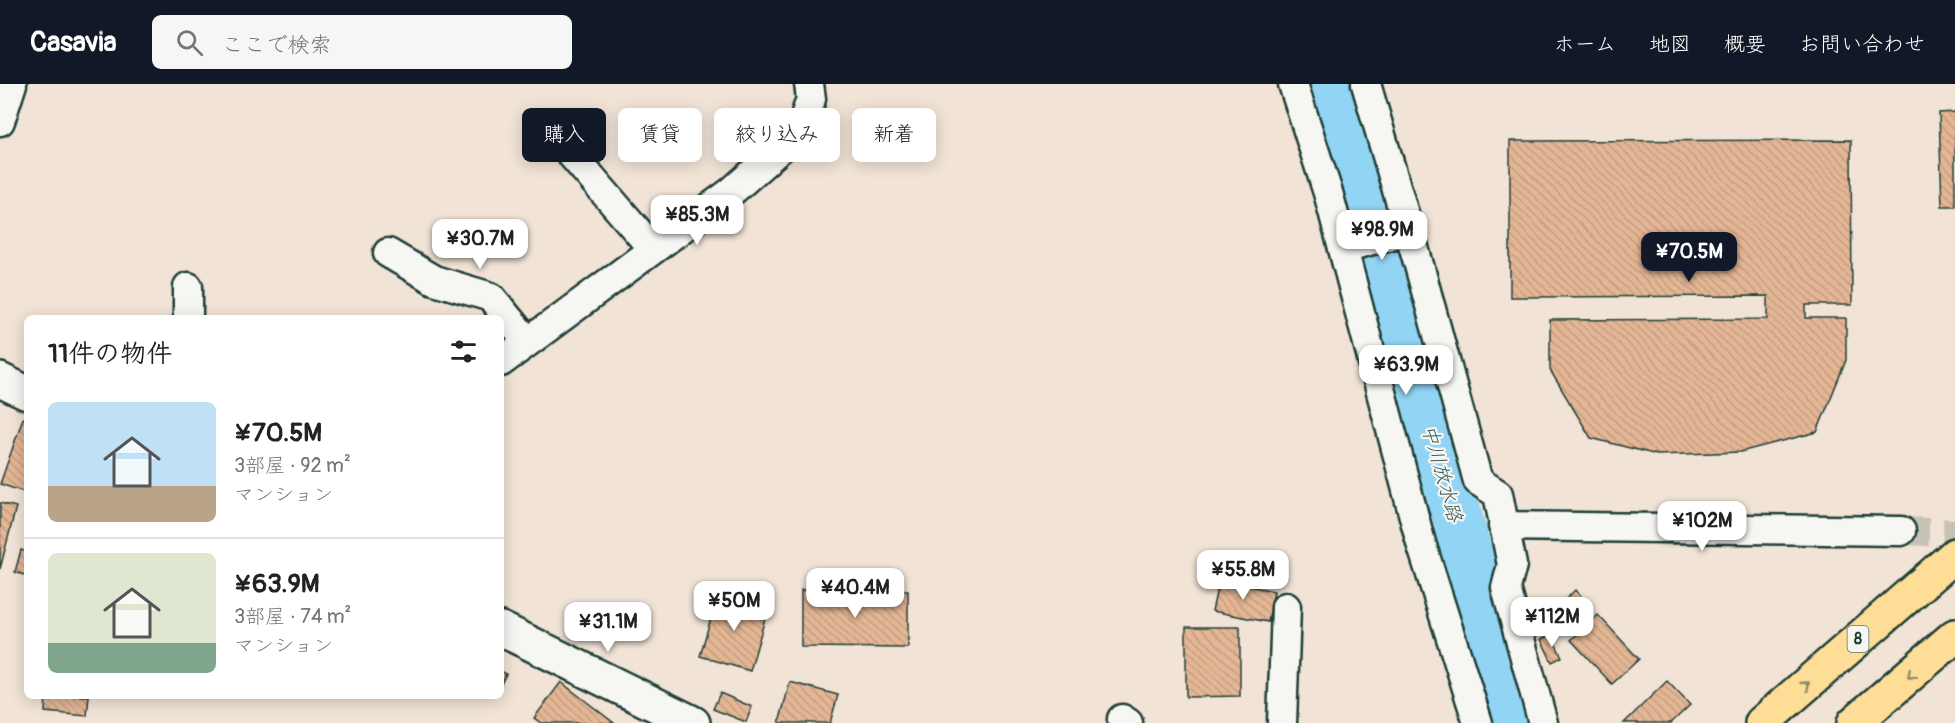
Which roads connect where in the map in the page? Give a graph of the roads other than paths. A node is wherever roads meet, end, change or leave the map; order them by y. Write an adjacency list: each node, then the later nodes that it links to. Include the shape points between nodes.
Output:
1 (12, 84): 5 (street)
2 (809, 84): 9 (street, via 811,99 800,131 731,192)
3 (1293, 84): 8 (street)
4 (1366, 84): 7 (street)
5 (0, 121)
6 (578, 162): 9 (street)
7 (1408, 230): 8 (street); 17 (street, via 1478,481 1498,494)
8 (1344, 247): 25 (street, via 1421,543)
9 (653, 249): 13 (street)
10 (388, 253): 13 (street, via 435,280 491,297)
11 (188, 287): 12 (street)
12 (188, 315)
13 (527, 341): 14 (street)
14 (504, 360)
15 (0, 380): 16 (street)
16 (24, 392)
17 (1503, 526): 18 (street); 26 (street, via 1512,565 1506,588)
18 (1901, 531)
19 (1955, 555): 27 (highway, 8, one-way to 19)
20 (1286, 607): 24 (street)
21 (504, 631): 23 (street)
22 (1955, 636): 28 (highway, one-way to 28)
23 (678, 720)
24 (1282, 723)
25 (1478, 723)
26 (1543, 723)
27 (1762, 723)
28 (1854, 723)

